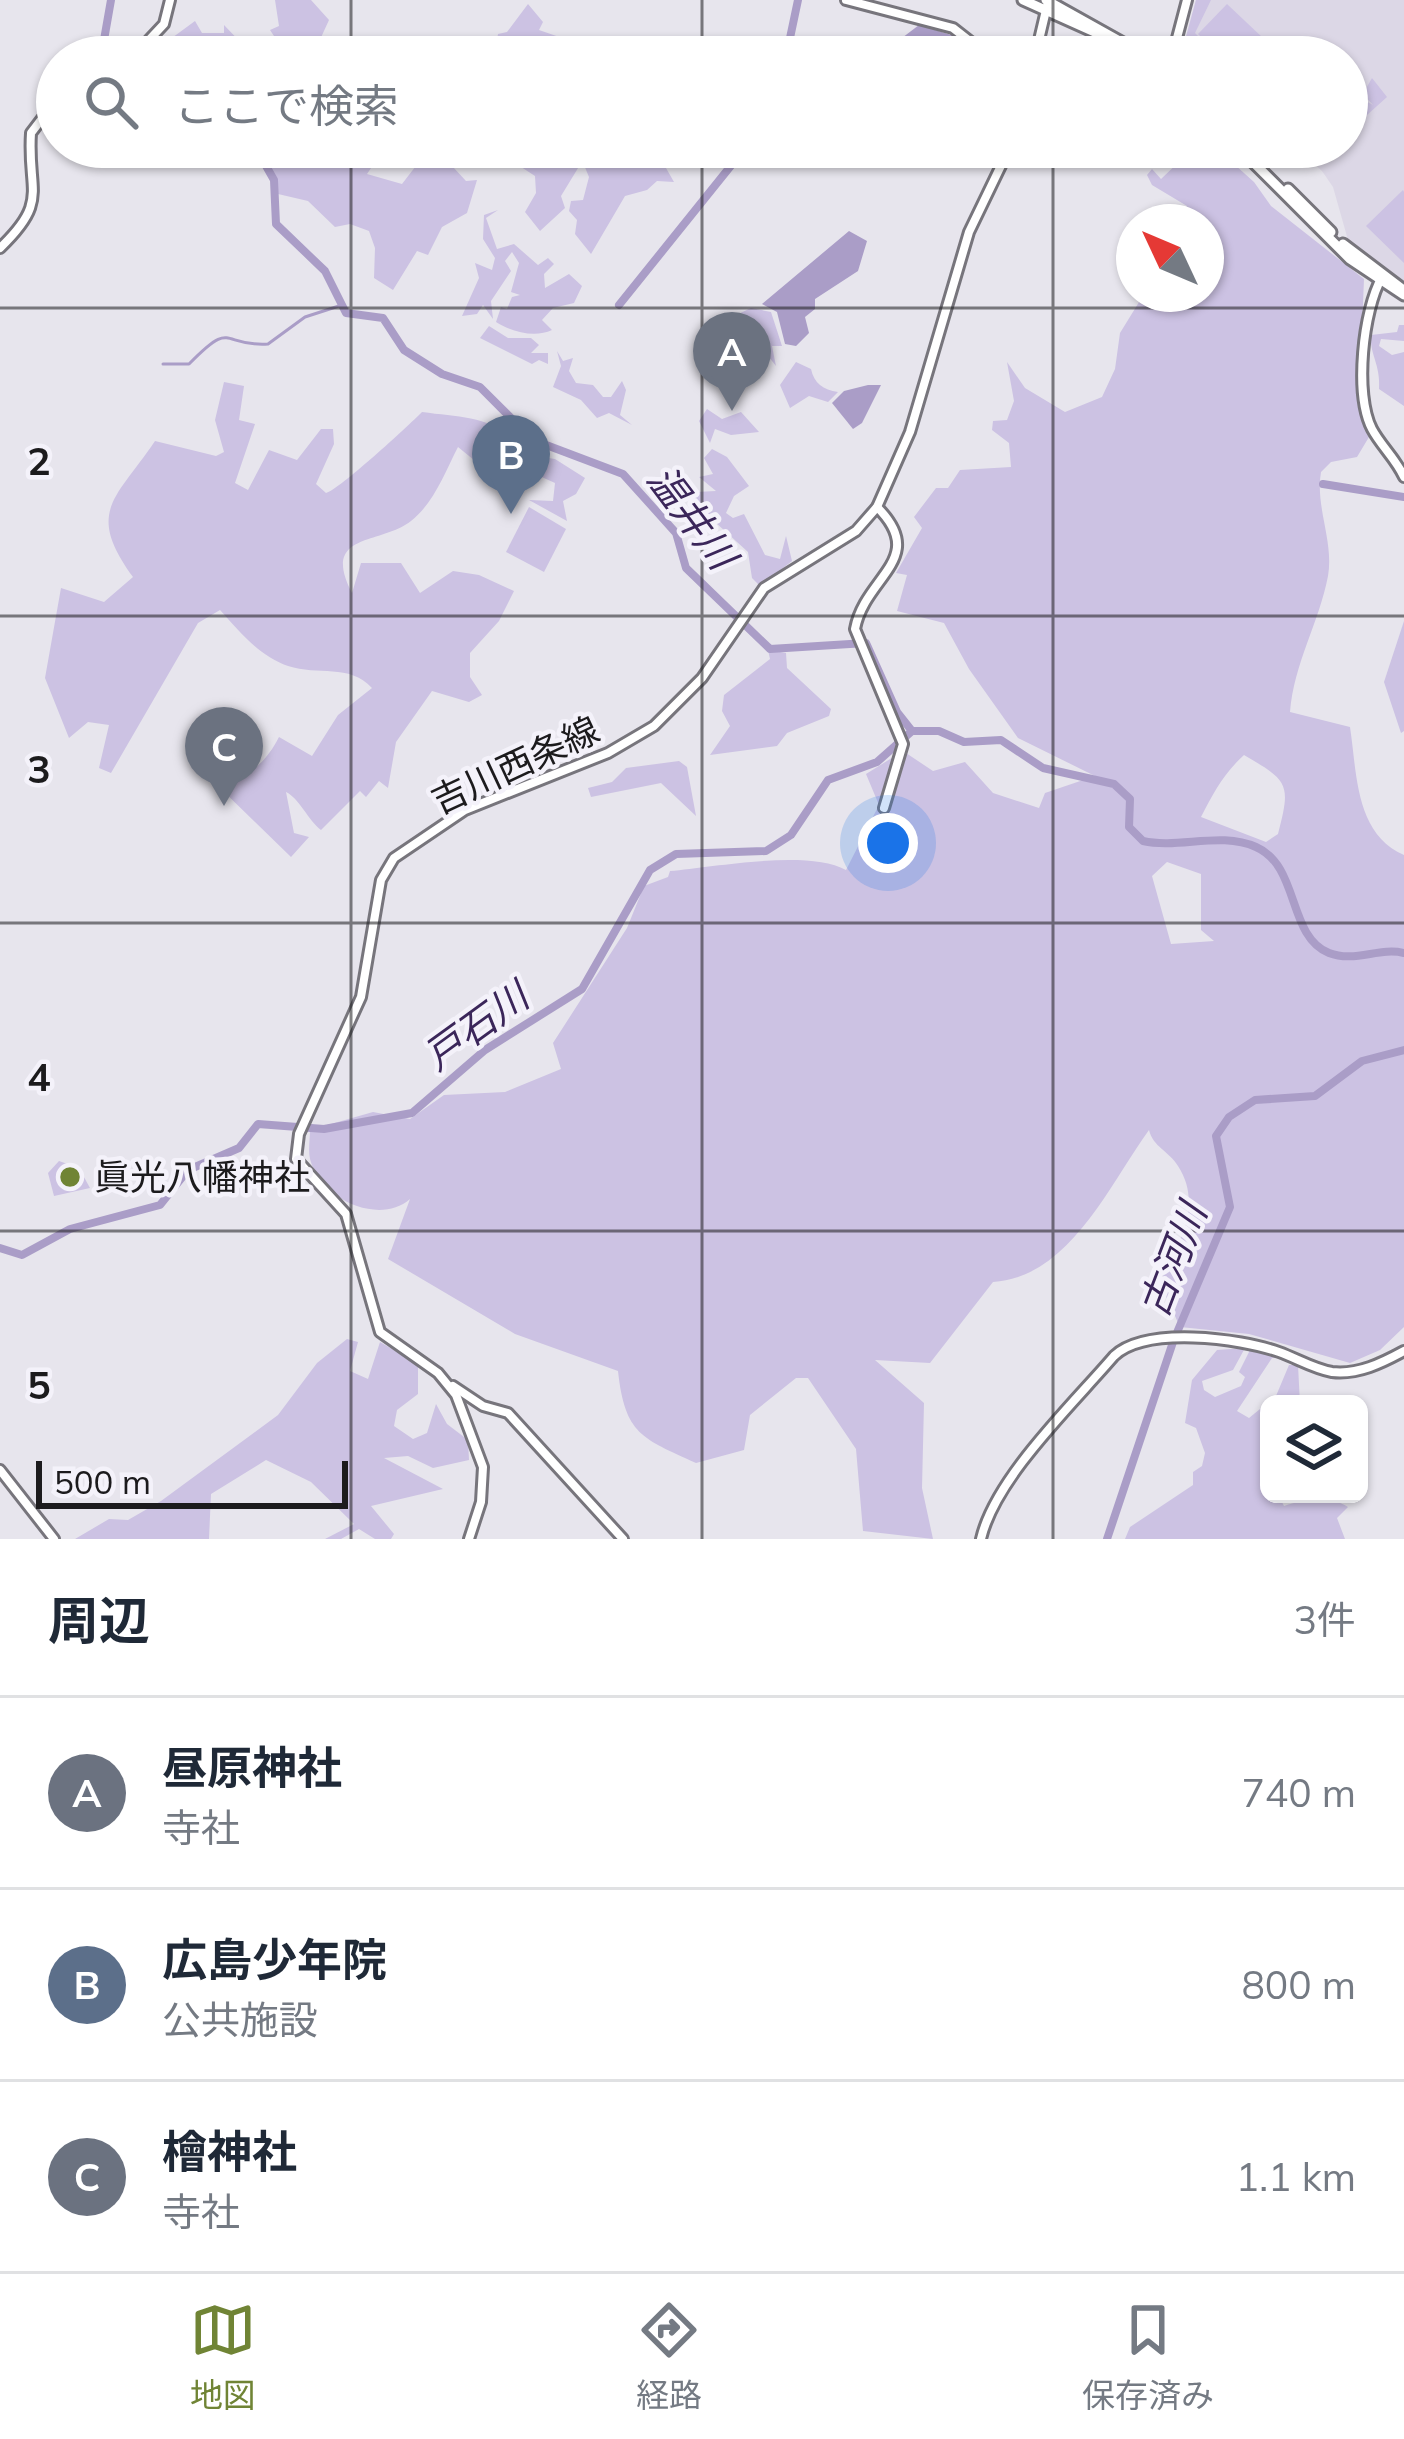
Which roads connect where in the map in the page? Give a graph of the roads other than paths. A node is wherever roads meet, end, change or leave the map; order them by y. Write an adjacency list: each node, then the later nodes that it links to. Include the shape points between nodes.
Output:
1 (170, 0): 6 (main road)
2 (846, 0): 7 (main road)
3 (1023, 0): 5 (main road)
4 (1187, 0): 11 (main road)
5 (1047, 3): 8 (main road); 9 (main road); 10 (main road)
6 (152, 36)
7 (963, 36)
8 (1040, 36)
9 (1100, 36)
10 (1109, 36)
11 (1178, 36)
12 (36, 126): 15 (main road, via 32,214)
13 (1000, 168): 19 (main road, 吉川西条線, via 967,237 910,432)
14 (1264, 168): 16 (main road)
15 (0, 248)
16 (1381, 279): 17 (main road); 18 (main road, via 1367,314 1363,406)
17 (1404, 292)
18 (1404, 477)
19 (877, 507): 20 (main road, via 898,532 899,548 860,610 857,643 901,738); 22 (main road, 吉川西条線, via 856,531 778,576 702,678 654,726 465,810 394,858 381,880 361,997 301,1129 301,1168 346,1214 380,1332)
20 (884, 808)
21 (1404, 1351): 27 (main road, via 1357,1372 1331,1372 1242,1342 1139,1340 1114,1356 995,1502)
22 (451, 1386): 25 (main road, via 483,1467); 26 (main road, 吉川西条線, via 508,1413)
23 (0, 1470): 24 (main road)
24 (53, 1539)
25 (469, 1539)
26 (623, 1539)
27 (981, 1539)

